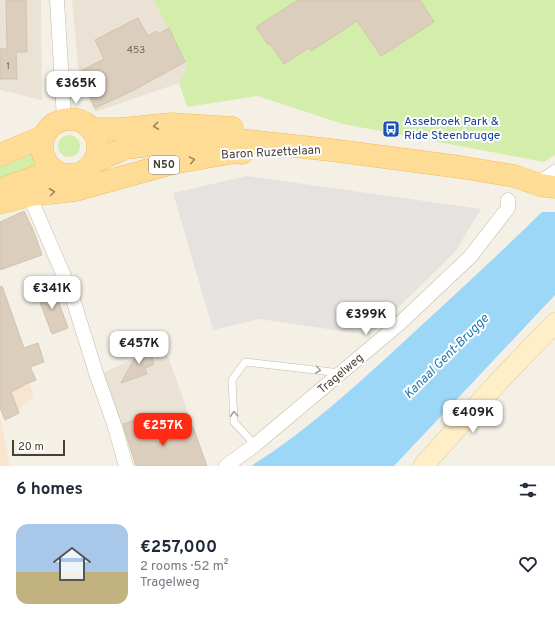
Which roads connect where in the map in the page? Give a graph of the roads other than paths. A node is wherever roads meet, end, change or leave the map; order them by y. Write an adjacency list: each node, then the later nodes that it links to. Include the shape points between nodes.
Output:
1 (57, 0): 2 (street)
2 (64, 119): 3 (main road, N50, via 84,122); 4 (main road, via 48,129)
3 (92, 129): 5 (main road, Baron Ruzettelaan / N50, one-way to 3, via 289,132 171,124); 7 (main road, via 97,139 98,151)
4 (44, 137): 6 (main road); 8 (main road, via 42,149 45,161)
5 (331, 150): 7 (main road, Baron Ruzettelaan / N50, via 239,140 172,143 126,148); 10 (main road, Baron Ruzettelaan / N50, via 474,169 514,176); 13 (main road, Baron Ruzettelaan / N50, one-way to 5, via 30,195 76,190 173,163 235,152 286,154)
6 (0, 155)
7 (94, 162): 8 (main road, N50, via 86,170 75,174)
8 (53, 170): 11 (main road)
9 (555, 172): 10 (street)
10 (546, 186)
11 (0, 190)
12 (508, 200): 16 (street, Tragelweg, via 508,208 470,257)
13 (0, 203)
14 (33, 204): 18 (street, via 70,290)
15 (555, 323): 20 (street)
16 (342, 373): 17 (street, Tragelweg); 17 (lane, one-way to 16, via 234,422 232,380 245,362)
17 (256, 445): 19 (street, Tragelweg)
18 (126, 466)
19 (226, 466)
20 (422, 466)

